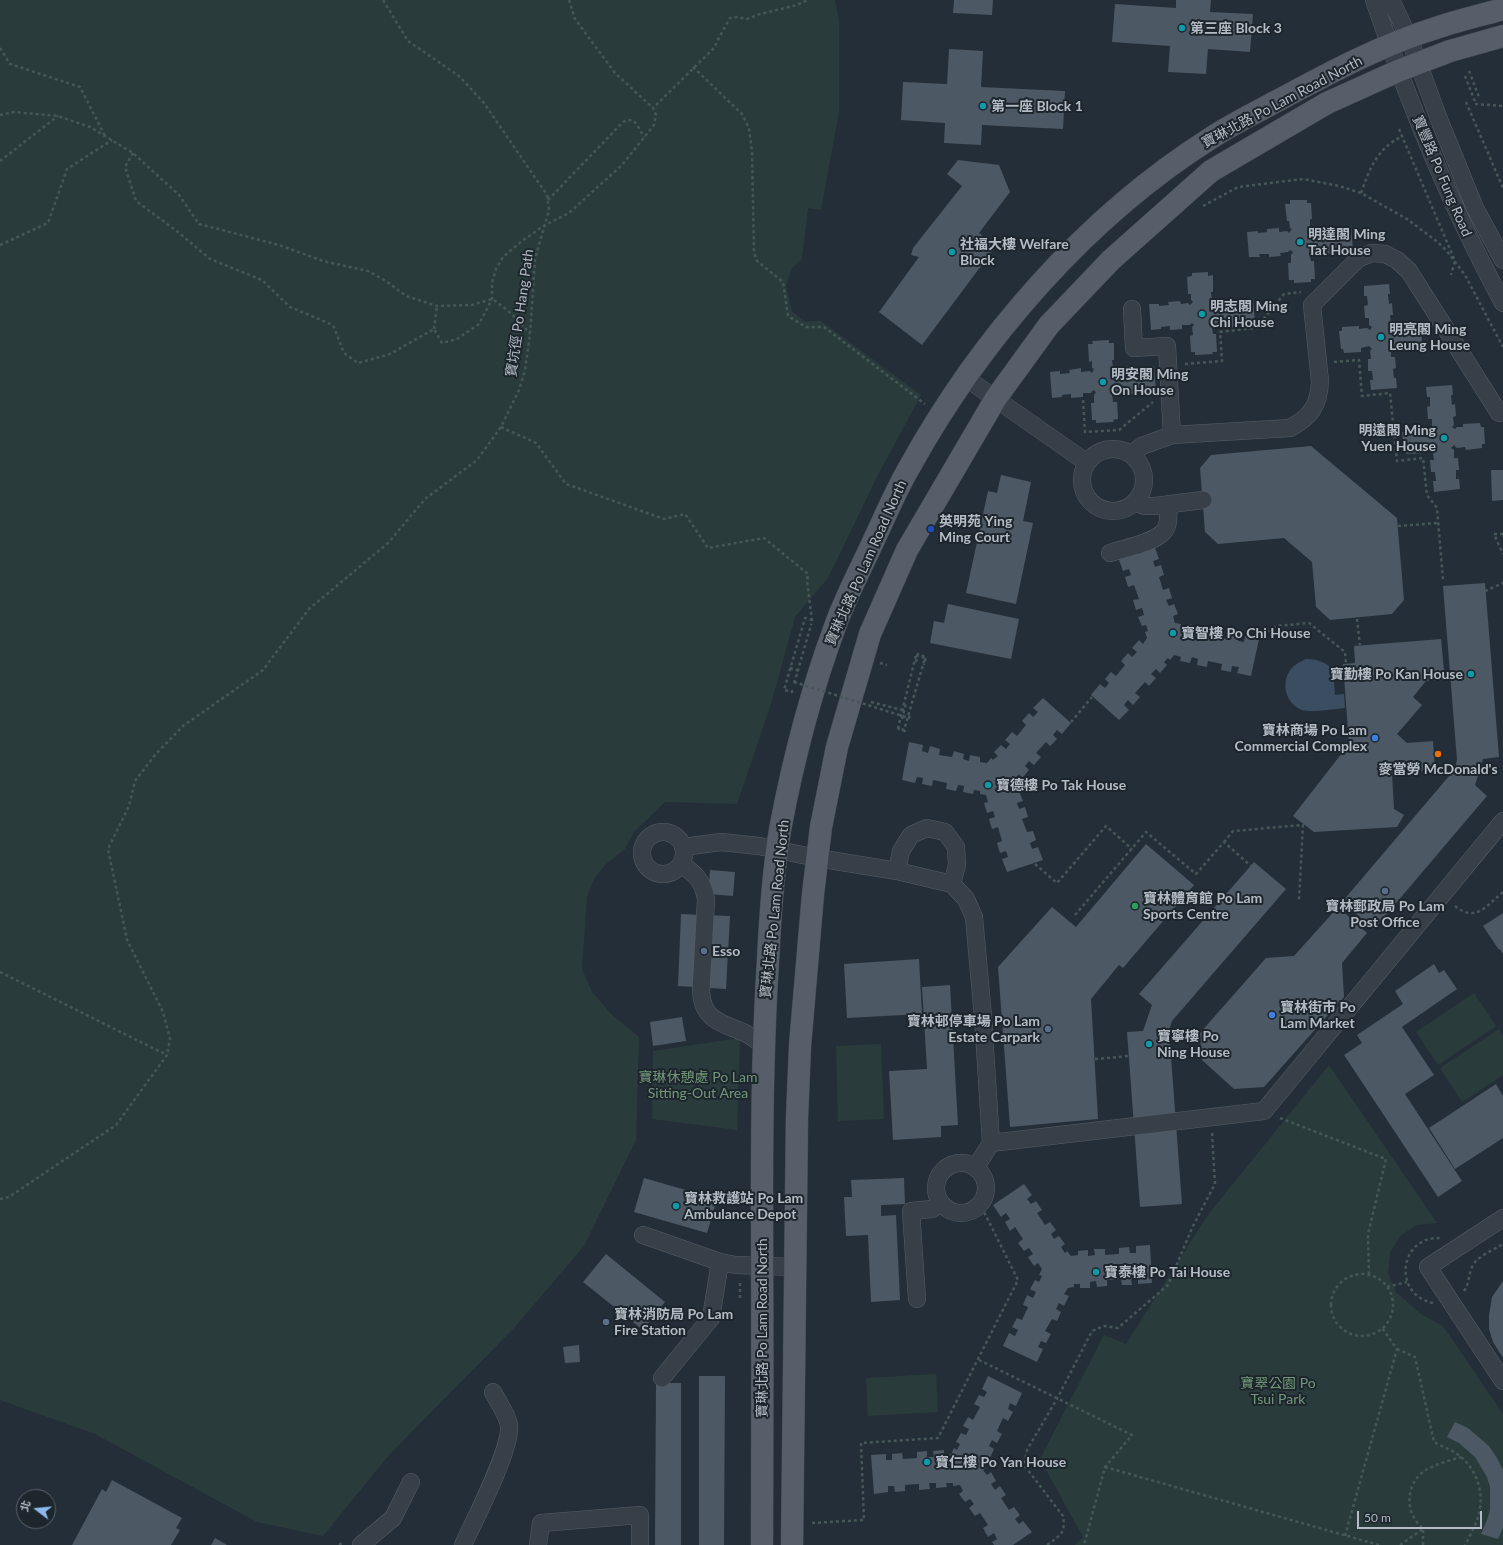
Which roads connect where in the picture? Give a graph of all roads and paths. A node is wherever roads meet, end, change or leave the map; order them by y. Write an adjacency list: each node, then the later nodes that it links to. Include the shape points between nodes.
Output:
1 (383, 0): 31 (path, via 408,41 459,76 484,103)
2 (569, 0): 19 (path, via 575,19 615,73)
3 (808, 0): 12 (path, via 747,19 730,18 714,48)
4 (1374, 0): 9 (street, 寶豐路 Po Fung Road)
5 (1390, 0): 8 (street, 寶豐路 Po Fung Road)
6 (1503, 10): 8 (main road, 寶琳北路 Po Lam Road North, via 1440,26)
7 (1503, 36): 11 (main road, 寶琳北路 Po Lam Road North, via 1462,47)
8 (1409, 38): 9 (main road, 寶琳北路 Po Lam Road North); 11 (street, 寶豐路 Po Fung Road)
9 (1389, 46): 13 (street, 寶豐路 Po Fung Road); 48 (main road, 寶琳北路 Po Lam Road North, via 1313,82 1213,136 1138,191 1055,267 996,336)
10 (0, 48): 23 (path, via 10,64 80,88)
11 (1419, 64): 13 (main road, 寶琳北路 Po Lam Road North); 35 (street, 寶豐路 Po Fung Road, via 1475,208)
12 (693, 67): 19 (path); 52 (path, via 742,114 749,128 752,151 754,252 757,260 783,282 788,316 806,327 824,327)
13 (1398, 71): 40 (street, 寶豐路 Po Fung Road, via 1447,190); 49 (main road, 寶琳北路 Po Lam Road North, via 1327,103 1211,171 1111,260 1049,324)
14 (1468, 71): 16 (path)
15 (1465, 76): 18 (path, via 1476,104)
16 (1479, 97)
17 (1466, 102): 29 (path)
18 (1503, 106)
19 (653, 108): 25 (path, via 656,115 654,125)
20 (0, 115): 21 (path, via 14,112)
21 (58, 116): 23 (path, via 90,127); 28 (path)
22 (1399, 129): 24 (path)
23 (105, 136): 26 (path)
24 (1403, 136): 30 (path, via 1394,140 1374,160); 36 (path)
25 (644, 137): 31 (path, via 634,121 623,122); 33 (path, via 622,165 569,213)
26 (112, 140): 27 (path); 34 (path, via 67,169 48,224)
27 (133, 153): 41 (path, via 179,195 199,224 279,245 323,261 368,270 406,296); 43 (path, via 125,167 136,201 210,259 262,280 290,307 333,325 344,353 358,363 390,354)
28 (0, 161)
29 (1503, 188)
30 (1361, 193): 32 (path, via 1303,179 1238,188); 36 (path, via 1422,229)
31 (548, 200): 33 (path, 寶坑徑 Po Hang Path, via 549,210)
32 (1198, 209)
33 (545, 224): 38 (path, via 504,257 496,269 492,283); 44 (path, 寶坑徑 Po Hang Path, via 535,259)
34 (0, 245)
35 (1503, 260)
36 (1455, 261): 37 (path); 45 (path)
37 (1451, 275)
38 (492, 299): 41 (path, via 472,306); 43 (path, via 479,324 457,339 442,344); 44 (path, via 518,319)
39 (1316, 301): 47 (path, via 1306,292 1284,294 1256,328 1220,332 1222,361); 53 (street, via 1359,258 1372,253 1385,254 1397,260 1409,270); 55 (street, via 1312,305 1320,393 1310,414 1290,428)
40 (1503, 302)
41 (437, 306): 43 (path)
42 (1132, 309): 47 (street, via 1134,348 1167,346)
43 (434, 329)
44 (530, 334): 54 (path, 寶坑徑 Po Hang Path, via 519,390)
45 (1503, 348)
46 (1331, 362): 61 (path, via 1359,360 1362,396 1390,393 1397,461 1423,458 1427,495 1436,508)
47 (1168, 366): 55 (street)
48 (966, 378): 49 (street); 91 (main road, 寶琳北路 Po Lam Road North, via 908,468 839,618 801,737)
49 (996, 398): 57 (street); 92 (main road, 寶琳北路 Po Lam Road North, via 907,550 870,634 837,747)
50 (1084, 400): 51 (path, via 1085,432 1119,430)
51 (1155, 400)
52 (930, 408)
53 (1499, 413)
54 (501, 427): 70 (path, via 536,443 566,484 664,519 685,514 708,548 764,538 808,574); 104 (path, 寶坑徑 Po Hang Path, via 477,460 425,499 388,543 309,609 262,670 183,726 155,755 135,781 129,806 108,849 127,940 163,1012 170,1039)
55 (1172, 436): 56 (street, via 1142,446)
56 (1131, 454): 57 (street, via 1109,448 1092,455); 59 (street, via 1142,468 1144,477 1144,486)
57 (1086, 462): 59 (street, via 1081,482 1089,500 1097,507 1116,511)
58 (1203, 500): 60 (street)
59 (1135, 502): 60 (street, via 1144,506)
60 (1168, 504): 64 (street, via 1165,530 1156,538)
61 (1438, 522): 62 (path); 66 (path)
62 (1398, 526)
63 (1503, 534): 65 (path, via 1494,534)
64 (1110, 553)
65 (1503, 554)
66 (1443, 580)
67 (1503, 583): 68 (path)
68 (1485, 591)
69 (1358, 619): 72 (path)
70 (812, 620): 76 (path, via 805,618); 85 (path, bridge, via 794,682)
71 (1259, 639): 74 (path, via 1276,626 1309,623 1345,652)
72 (1360, 645)
73 (883, 656): 77 (path)
74 (1346, 664)
75 (803, 667): 76 (path, via 801,672)
76 (790, 668): 78 (path, via 784,690)
77 (879, 669)
78 (792, 690)
79 (1092, 697): 86 (path)
80 (867, 699): 82 (path)
81 (871, 702): 83 (path)
82 (865, 706)
83 (902, 710): 85 (path, bridge, via 898,728 904,730); 85 (path, bridge, via 916,655 925,658)
84 (903, 715): 85 (path, bridge); 85 (path, bridge, via 899,729 905,731); 85 (path, bridge, via 918,654 926,657)
85 (908, 718)
86 (1070, 722)
87 (1503, 821): 107 (street)
88 (1224, 842): 90 (path, via 1196,874 1146,832); 95 (path); 99 (path, via 1233,831 1303,825)
89 (683, 847): 91 (street, via 722,842); 94 (street); 94 (street, via 675,836 662,832 649,837 642,849 643,862 651,872 663,875)
90 (1132, 849): 93 (path, via 1106,826 1057,883); 101 (path)
91 (777, 850): 92 (street); 103 (main road, 寶琳北路 Po Lam Road North)
92 (817, 858): 96 (street); 118 (main road, 寶琳北路 Po Lam Road North, via 800,1046 796,1118)
93 (1035, 864)
94 (681, 865): 103 (street, via 696,875 706,899 701,1001 710,1017 717,1022 746,1033)
95 (1251, 866)
96 (898, 871): 97 (street); 97 (street, via 901,851 910,835 927,828 945,832 956,847 957,865)
97 (952, 884): 109 (street, via 966,899 974,917)
98 (1503, 892): 100 (path, via 1478,912 1467,913)
99 (1299, 900)
100 (1460, 910)
101 (1075, 915)
102 (0, 972): 104 (path)
103 (763, 1045): 117 (main road, 寶琳北路 Po Lam Road North)
104 (167, 1055): 111 (path, via 116,1124 9,1197)
105 (1129, 1056): 106 (path)
106 (1095, 1059)
107 (1264, 1111): 108 (street); 119 (path, via 1386,1159 1368,1234)
108 (1211, 1117): 109 (street); 129 (path, via 1215,1184 1193,1226 1168,1285 1118,1328 1104,1326 1092,1331)
109 (991, 1143): 110 (street)
110 (976, 1167): 112 (street, via 961,1162 940,1172 936,1188); 113 (street, via 982,1173 986,1189)
111 (0, 1199)
112 (940, 1202): 113 (street, via 946,1208 960,1213 974,1209); 122 (street, via 932,1209 911,1211)
113 (980, 1204): 125 (path, via 1018,1280)
114 (1503, 1218): 127 (street, via 1428,1267)
115 (643, 1235): 116 (street)
116 (720, 1262): 117 (street, via 736,1266); 126 (street, via 711,1318)
117 (762, 1267): 118 (street); 142 (main road, 寶琳北路 Po Lam Road North)
118 (794, 1268): 143 (main road, 寶琳北路 Po Lam Road North)
119 (1369, 1275): 121 (path, via 1376,1277); 123 (path, via 1348,1277 1340,1284 1331,1302 1332,1313 1336,1322 1353,1335 1373,1334)
120 (1407, 1282): 121 (path)
121 (1387, 1287): 123 (path, via 1391,1295 1392,1309 1388,1322)
122 (917, 1299)
123 (1382, 1328): 124 (path)
124 (1398, 1349): 130 (path, via 1415,1357 1434,1442); 135 (path)
125 (979, 1360): 129 (path); 133 (path, via 938,1438 861,1443 864,1520)
126 (662, 1378)
127 (1503, 1381)
128 (493, 1392): 139 (street, via 508,1424 508,1436 501,1461)
129 (1058, 1397): 131 (path, via 1132,1435); 144 (path, via 1027,1450 1024,1466 1063,1516 1062,1534)
130 (1461, 1457): 134 (path, via 1423,1472 1414,1482 1410,1494 1410,1507 1414,1519); 149 (path, via 1477,1480 1481,1499 1478,1517)
131 (1105, 1467): 135 (path); 145 (path)
132 (411, 1482): 138 (street, via 393,1518)
133 (812, 1523)
134 (1423, 1528): 147 (path); 148 (path)
135 (1345, 1536): 146 (path)
136 (343, 1542): 137 (path)
137 (339, 1545)
138 (361, 1545)
139 (463, 1545)
140 (538, 1545): 141 (street, via 541,1523 640,1515)
141 (640, 1545)
142 (762, 1545)
143 (792, 1545)
144 (1047, 1545)
145 (1084, 1545)
146 (1378, 1545)
147 (1400, 1545)
148 (1423, 1545)
149 (1465, 1545)

